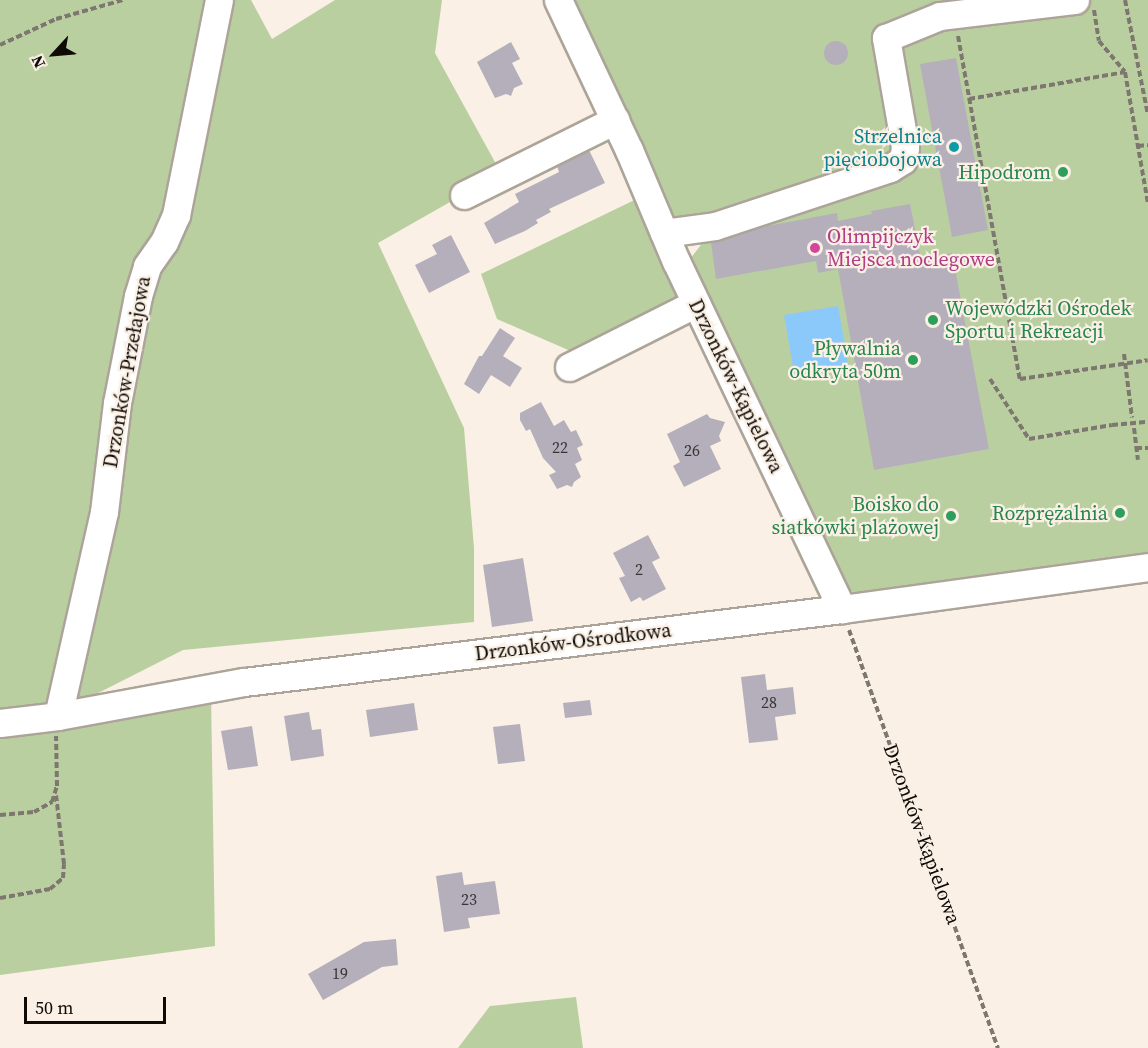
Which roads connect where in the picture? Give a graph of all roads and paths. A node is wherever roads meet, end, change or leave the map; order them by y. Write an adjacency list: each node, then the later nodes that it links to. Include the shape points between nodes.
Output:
1 (123, 0): 8 (path, via 56,19)
2 (219, 0): 34 (street, Drzonków-Przełajowa, via 176,214 164,242 147,266 138,296 117,403 104,512)
3 (558, 0): 12 (street, Drzonków-Kąpielowa)
4 (1075, 0): 7 (street)
5 (1093, 0): 9 (path, via 1099,41)
6 (1125, 0): 11 (path)
7 (943, 10): 10 (path); 17 (street, via 886,38 905,147 903,160 890,168)
8 (0, 45)
9 (1125, 72): 10 (path); 14 (path)
10 (969, 99): 23 (path, via 1020,379)
11 (1148, 115)
12 (615, 120): 15 (street); 18 (street, Drzonków-Kąpielowa)
13 (1148, 145): 14 (path)
14 (1138, 146): 16 (path)
15 (464, 195)
16 (1148, 204)
17 (715, 226): 18 (street); 19 (street)
18 (664, 233): 19 (street, Drzonków-Kąpielowa)
19 (676, 261): 20 (street, Drzonków-Kąpielowa)
20 (696, 303): 24 (street); 33 (street, Drzonków-Kąpielowa)
21 (1124, 354): 23 (path)
22 (1148, 360): 23 (path)
23 (1125, 363): 26 (path)
24 (569, 367)
25 (990, 379): 27 (path, bridge, via 1029,439)
26 (1132, 417)
27 (1148, 422)
28 (1134, 428): 29 (path)
29 (1136, 448): 30 (path); 31 (path)
30 (1148, 448)
31 (1138, 460)
32 (1148, 567): 33 (street, Drzonków-Ośrodkowa)
33 (842, 609): 34 (street, Drzonków-Ośrodkowa, via 244,682); 39 (path, Drzonków-Kąpielowa)
34 (57, 716): 35 (street, Drzonków-Ośrodkowa); 36 (path)
35 (0, 723)
36 (56, 795): 37 (path, via 43,809); 38 (path, via 63,878 50,889)
37 (0, 815)
38 (0, 898)
39 (998, 1048)

